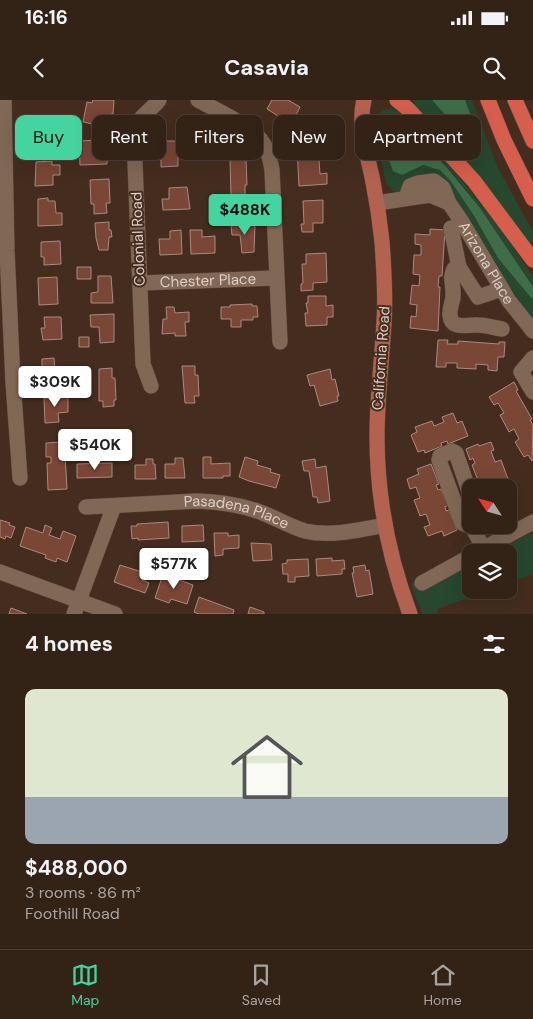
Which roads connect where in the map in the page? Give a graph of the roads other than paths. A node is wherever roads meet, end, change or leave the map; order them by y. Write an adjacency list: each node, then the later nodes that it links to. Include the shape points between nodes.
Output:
1 (4, 100): 8 (street)
2 (159, 100): 18 (street, Colonial Road, via 139,119 134,137)
3 (198, 100): 17 (street, via 251,131 266,148 272,170)
4 (364, 100): 12 (main road, California Road, via 363,134)
5 (397, 100): 15 (highway, via 474,181)
6 (488, 100): 10 (highway)
7 (516, 100): 9 (highway)
8 (2, 119): 14 (street)
9 (533, 141)
10 (533, 199)
11 (444, 201): 12 (street, via 404,208); 12 (street, Arizona Place, via 443,188 434,181 410,186 406,198); 19 (street, Arizona Place, via 462,222)
12 (377, 204): 36 (main road, California Road, via 385,283 377,420 378,472)
13 (452, 228): 16 (street)
14 (4, 251): 27 (street)
15 (533, 260)
16 (460, 267): 20 (street, via 451,275); 21 (street)
17 (276, 278): 18 (street, Chester Place); 25 (street)
18 (140, 283): 28 (street, Colonial Road, via 143,364)
19 (502, 289): 21 (street); 24 (street, Arizona Place)
20 (453, 295): 21 (street); 22 (street, via 451,320 462,327)
21 (478, 297): 22 (street)
22 (477, 324): 23 (street)
23 (502, 330)
24 (533, 331)
25 (280, 342)
26 (533, 358): 29 (street, via 521,374)
27 (7, 382): 30 (street)
28 (151, 386)
29 (532, 387)
30 (20, 478)
31 (465, 479): 35 (street, via 456,453 452,451 440,456)
32 (114, 506): 33 (street, Pasadena Place); 36 (street, Pasadena Place, via 198,501 228,504 264,513 304,531 316,532); 41 (street)
33 (86, 507)
34 (533, 522): 37 (street)
35 (462, 523)
36 (385, 525): 43 (main road, California Road)
37 (492, 544)
38 (462, 560): 40 (street)
39 (0, 572): 41 (street)
40 (422, 583)
41 (76, 607): 42 (street)
42 (115, 614)
43 (410, 614)

